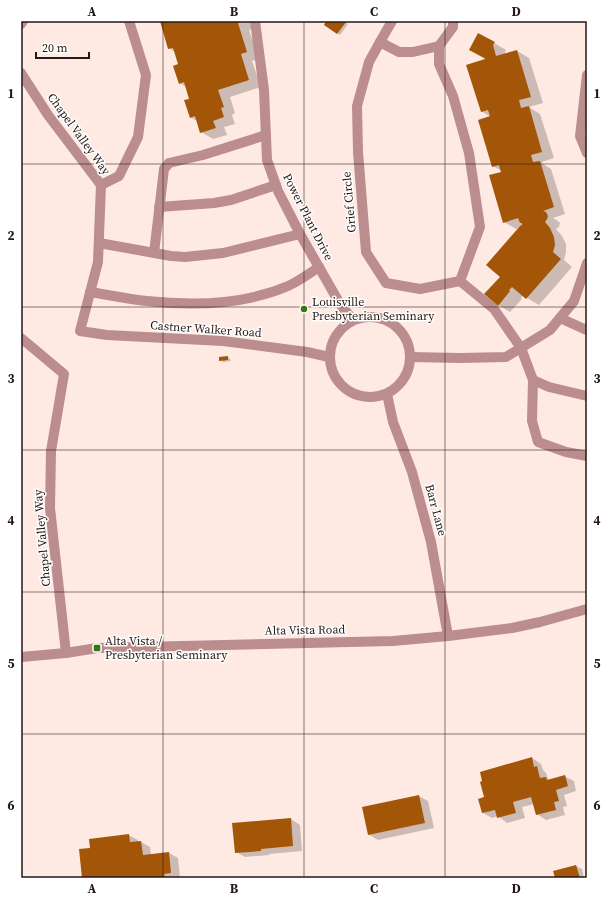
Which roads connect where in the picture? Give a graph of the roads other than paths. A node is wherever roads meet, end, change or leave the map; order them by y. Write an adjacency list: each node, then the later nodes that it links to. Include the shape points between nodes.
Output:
1 (23, 21): 6 (street)
2 (129, 21): 13 (street, via 146,75 138,137 119,176)
3 (254, 21): 11 (street, Power Plant Drive, via 264,90)
4 (392, 21): 7 (street, Grief Circle)
5 (453, 21): 8 (street, via 453,27)
6 (21, 24)
7 (380, 42): 8 (street, via 399,52 413,52); 21 (street, Grief Circle, via 369,62 357,106 366,252 386,283 420,289)
8 (439, 46): 21 (street, via 439,64 453,96 469,152 480,227)
9 (21, 73): 13 (street, Chapel Valley Way, via 48,115)
10 (587, 75): 12 (street, via 580,136)
11 (266, 136): 14 (street, Power Plant Drive, via 267,160); 15 (street, via 169,163 164,169)
12 (587, 153)
13 (101, 185): 17 (street, Chapel Valley Way)
14 (276, 185): 15 (street, via 231,200); 16 (street, Power Plant Drive)
15 (159, 207): 18 (street)
16 (300, 234): 18 (street, via 200,256); 20 (street, Power Plant Drive)
17 (99, 244): 18 (street); 22 (street, Chapel Valley Way, via 98,262)
18 (154, 253)
19 (587, 263): 23 (street, via 574,301)
20 (319, 267): 22 (street, via 287,286 233,302 181,304); 24 (street, Power Plant Drive, via 340,304)
21 (460, 281): 28 (street, via 494,310)
22 (90, 292): 26 (street, Chapel Valley Way)
23 (560, 318): 25 (street); 28 (street, via 550,330)
24 (353, 320): 29 (street, via 336,335); 30 (street, via 375,317 396,326 404,335)
25 (587, 330)
26 (80, 331): 29 (street, Castner Walker Road, via 107,336 223,341)
27 (21, 338): 37 (street, Chapel Valley Way, via 64,374 51,451 50,508)
28 (521, 348): 30 (street, via 506,357); 31 (street)
29 (329, 357): 32 (street, via 331,369 343,388 364,397)
30 (410, 357): 32 (street, via 404,379)
31 (533, 380): 33 (street, via 549,387); 34 (street, via 532,421 538,442)
32 (387, 394): 36 (street, Barr Lane, via 393,422 412,472 431,542)
33 (587, 396)
34 (587, 456)
35 (587, 609): 36 (street, Alta Vista Road, via 512,628)
36 (448, 636): 37 (street, Alta Vista Road, via 394,641 98,648)
37 (66, 653): 38 (street, Alta Vista Road)
38 (21, 657)

